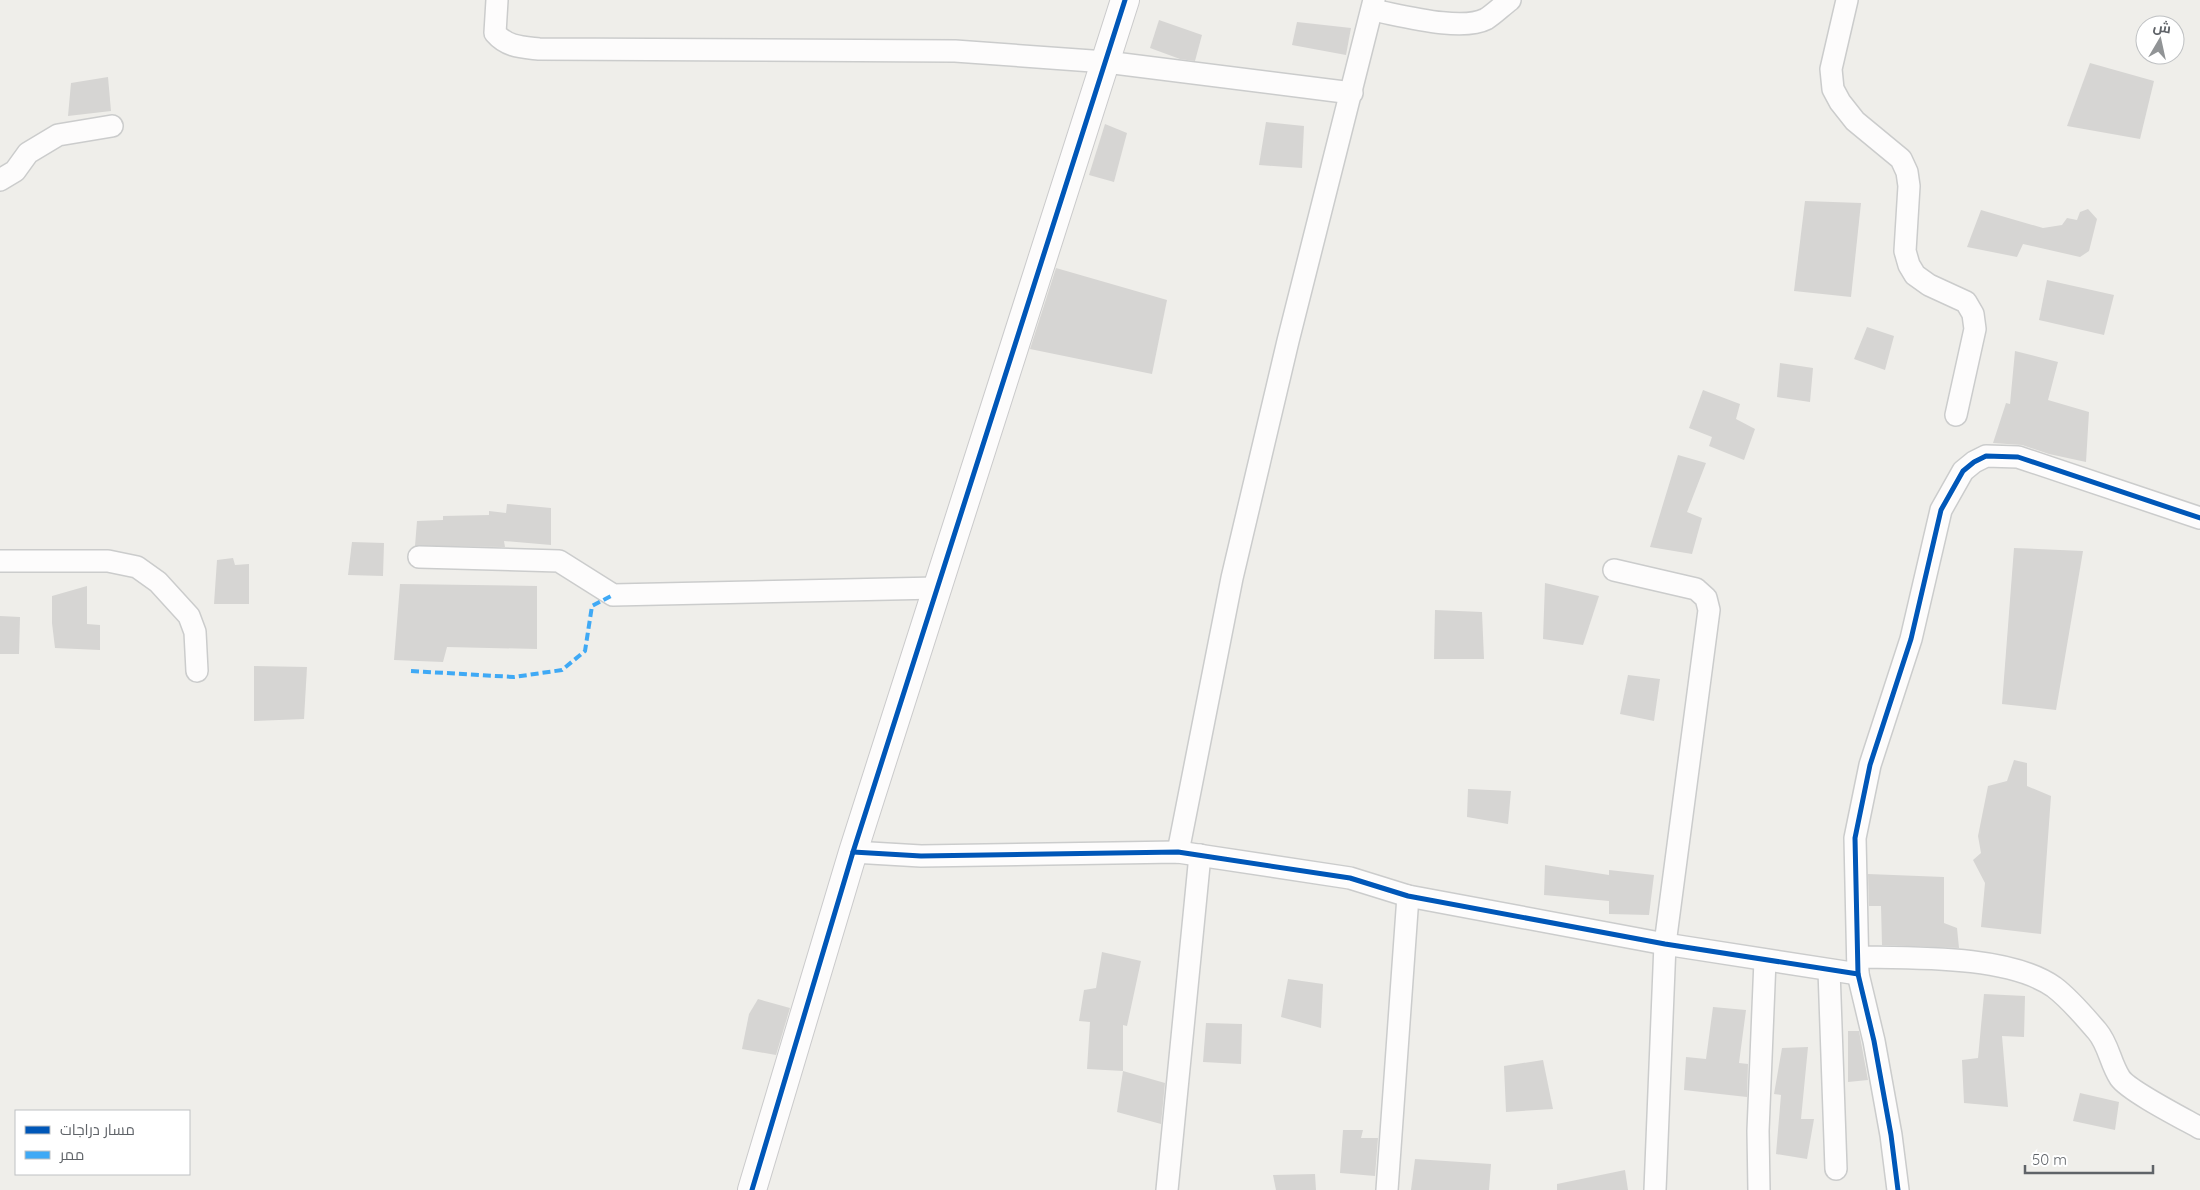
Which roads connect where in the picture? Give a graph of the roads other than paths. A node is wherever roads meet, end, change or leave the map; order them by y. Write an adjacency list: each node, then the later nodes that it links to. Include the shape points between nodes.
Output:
1 (497, 0): 6 (street, via 496,33 502,42 516,47 955,51)
2 (1125, 0): 6 (street)
3 (1510, 0): 5 (street, via 1485,20 1464,23 1439,23)
4 (1847, 0): 10 (street, via 1831,69 1833,89 1855,120 1901,159 1908,172 1905,251 1909,266 1929,285 1966,302 1973,314 1975,329)
5 (1373, 5): 7 (street)
6 (1106, 62): 7 (street); 15 (street)
7 (1352, 93): 18 (street, via 1234,568)
8 (112, 126): 9 (street, via 58,136 28,153 15,172)
9 (0, 180)
10 (1956, 415)
11 (2200, 518): 23 (street, via 2018,457 1986,456 1963,471 1941,510 1911,638 1862,796 1855,838)
12 (419, 557): 15 (street, via 559,561 613,595)
13 (0, 561): 16 (street, via 108,561 137,567 158,582 189,616 195,632)
14 (1614, 570): 21 (street, via 1696,589 1706,598 1709,610)
15 (937, 588): 17 (street)
16 (197, 671)
17 (853, 852): 18 (street, via 921,856); 27 (street)
18 (1178, 852): 19 (street)
19 (1200, 855): 20 (street, via 1350,878); 28 (street)
20 (1408, 896): 21 (street); 29 (street)
21 (1665, 944): 22 (street); 30 (street)
22 (1765, 960): 24 (street); 31 (street, via 1758,1131)
23 (1858, 966): 24 (street); 25 (street, via 1923,959 2023,971 2054,987 2082,1013 2099,1033 2121,1080); 32 (street, via 1888,1116)
24 (1829, 970): 26 (street)
25 (2200, 1128)
26 (1836, 1169)
27 (752, 1190)
28 (1167, 1190)
29 (1386, 1190)
30 (1655, 1190)
31 (1759, 1190)
32 (1898, 1190)

